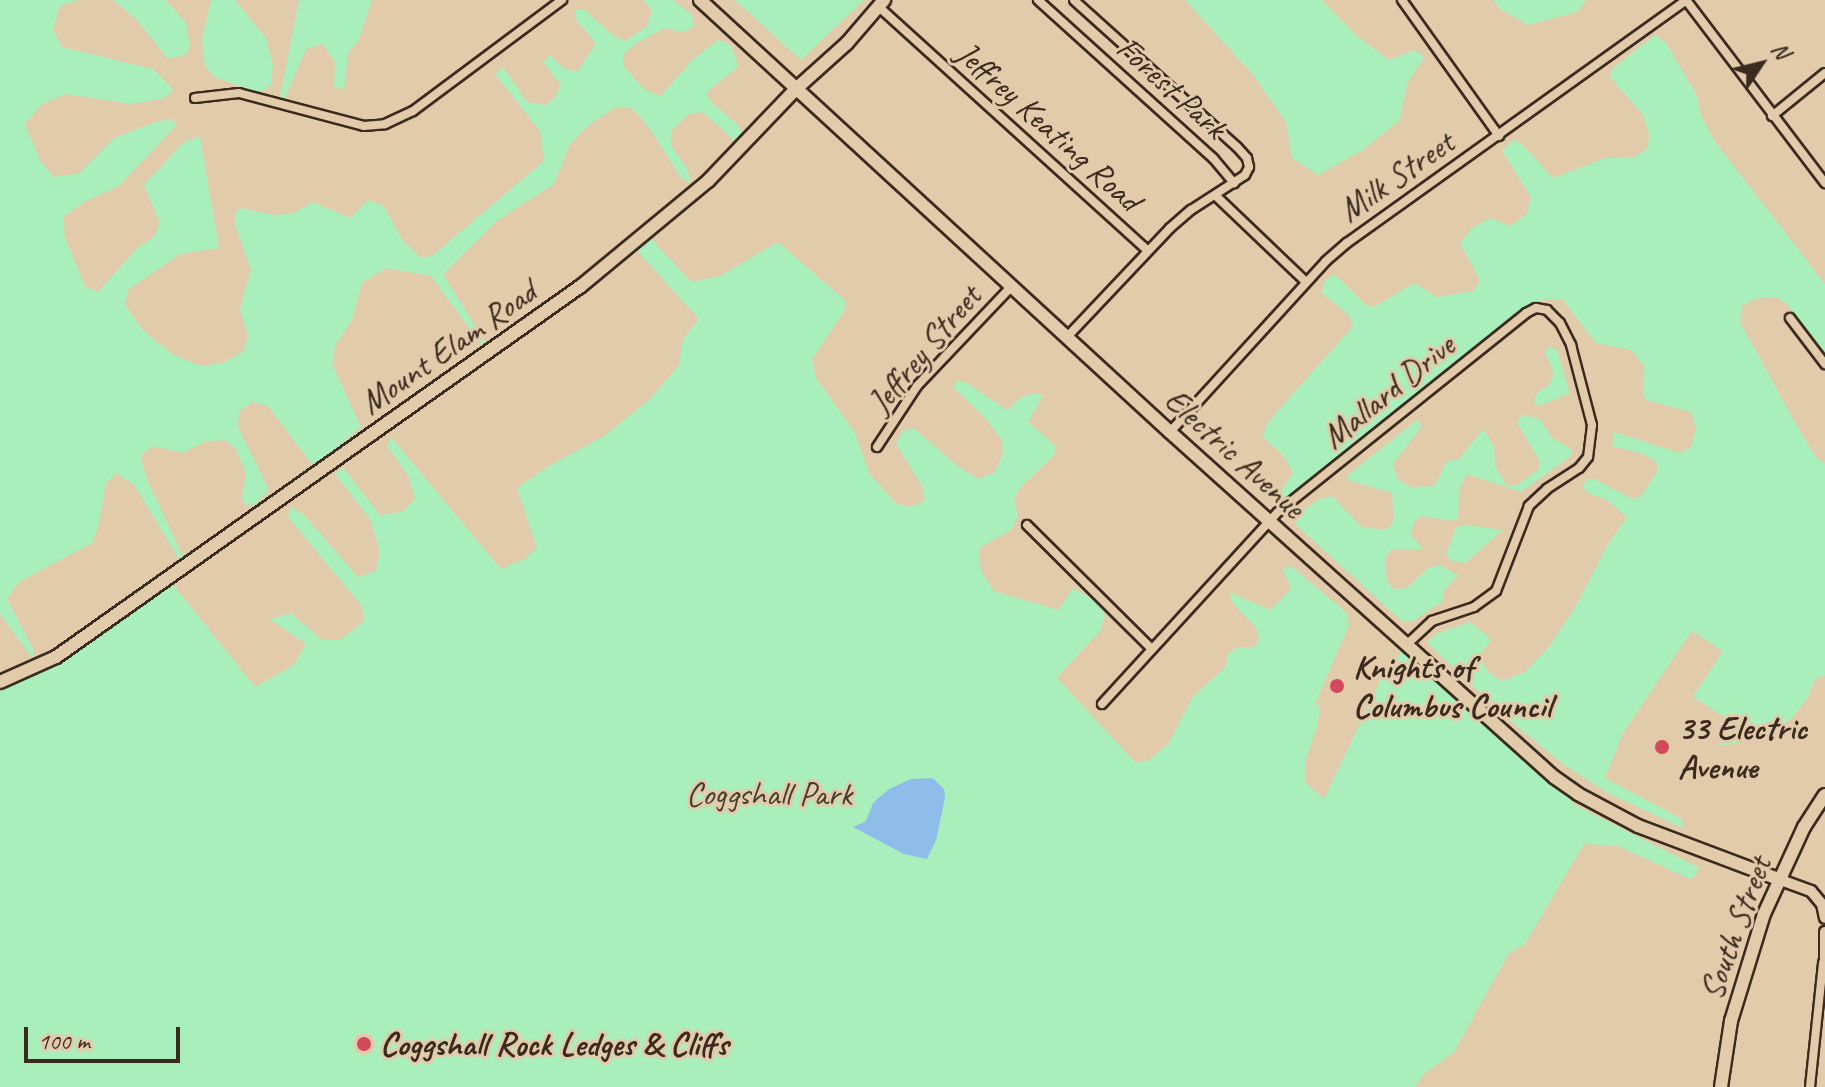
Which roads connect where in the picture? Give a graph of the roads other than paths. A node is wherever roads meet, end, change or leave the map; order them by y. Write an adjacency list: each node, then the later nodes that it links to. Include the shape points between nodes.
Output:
1 (562, 0): 10 (street, via 416,109 385,124 364,126 239,93)
2 (700, 0): 9 (main road, Electric Avenue)
3 (1038, 0): 13 (street, Forest Park)
4 (1074, 0): 13 (street, Forest Park, via 1247,158 1249,167)
5 (1402, 0): 12 (street)
6 (1686, 0): 11 (street); 12 (street, Milk Street)
7 (881, 4): 9 (main road, Mount Elam Road); 16 (street, Jeffrey Keating Road)
8 (1825, 73): 11 (street)
9 (797, 88): 18 (main road, Electric Avenue); 28 (main road, Mount Elam Road, via 708,181 581,286 56,657)
10 (195, 98)
11 (1772, 116): 14 (street)
12 (1499, 136): 17 (street, Milk Street, via 1357,235)
13 (1234, 183): 15 (street)
14 (1825, 183)
15 (1216, 196): 16 (street, via 1184,215); 17 (street)
16 (1148, 251): 20 (street)
17 (1306, 282): 22 (street, Milk Street)
18 (1011, 287): 20 (main road, Electric Avenue); 23 (street, Jeffrey Street, via 917,386)
19 (1790, 318): 21 (street)
20 (1067, 337): 22 (main road, Electric Avenue)
21 (1825, 364)
22 (1170, 432): 24 (main road, Electric Avenue)
23 (877, 447)
24 (1269, 520): 26 (main road, Electric Avenue); 26 (street, Mallard Drive, via 1526,313 1542,309 1556,318 1571,345 1592,425 1588,457 1529,506 1496,591 1474,607 1432,621); 27 (street, Mallard Drive)
25 (1027, 525): 27 (street)
26 (1406, 645): 31 (main road, Electric Avenue, via 1578,794 1638,826)
27 (1151, 648): 29 (street, Mallard Drive)
28 (0, 682)
29 (1102, 704)
30 (1825, 795): 31 (main road, South Street)
31 (1778, 879): 32 (street, via 1811,891); 35 (main road, South Street, via 1738,994)
32 (1825, 918)
33 (1825, 932): 34 (street)
34 (1824, 963): 36 (street)
35 (1721, 1087)
36 (1810, 1087)

